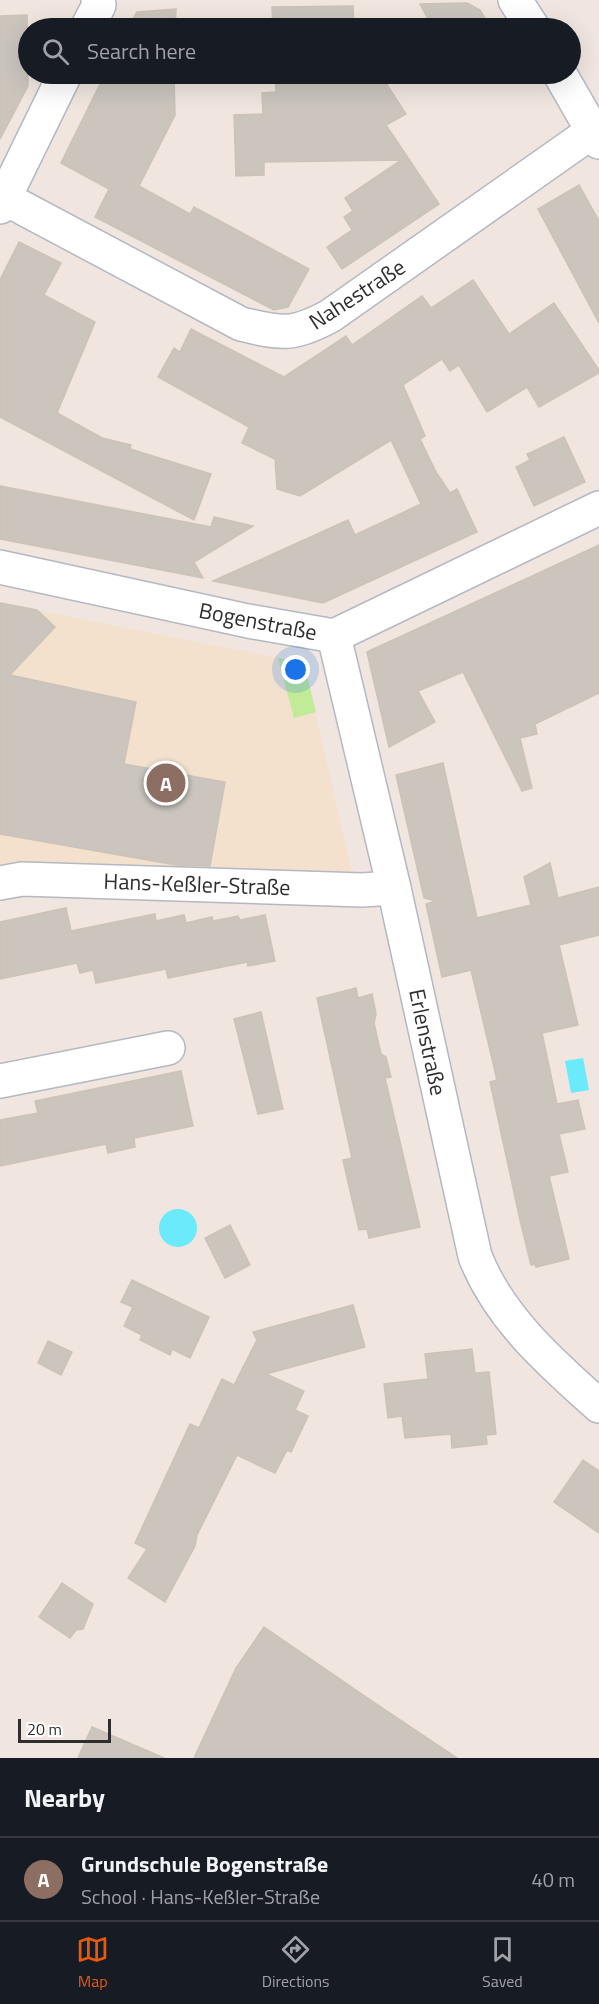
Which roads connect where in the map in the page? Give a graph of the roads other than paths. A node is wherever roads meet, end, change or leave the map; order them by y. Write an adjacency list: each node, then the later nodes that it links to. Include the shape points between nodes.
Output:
1 (98, 0): 3 (street)
2 (515, 0): 4 (street)
3 (92, 18)
4 (527, 18)
5 (60, 84): 8 (street)
6 (566, 84): 7 (street)
7 (596, 137): 8 (street, Nahestraße, via 330,316 302,330 271,331 242,324)
8 (2, 202)
9 (599, 508): 11 (street, Bogenstraße)
10 (0, 567): 11 (street, Bogenstraße)
11 (334, 636): 13 (street, Erlenstraße)
12 (0, 883): 13 (street, Hans-Keßler-Straße, via 22,879)
13 (394, 888): 16 (street, Erlenstraße, via 478,1264 519,1331)
14 (168, 1048): 15 (street)
15 (0, 1081)
16 (599, 1406)

